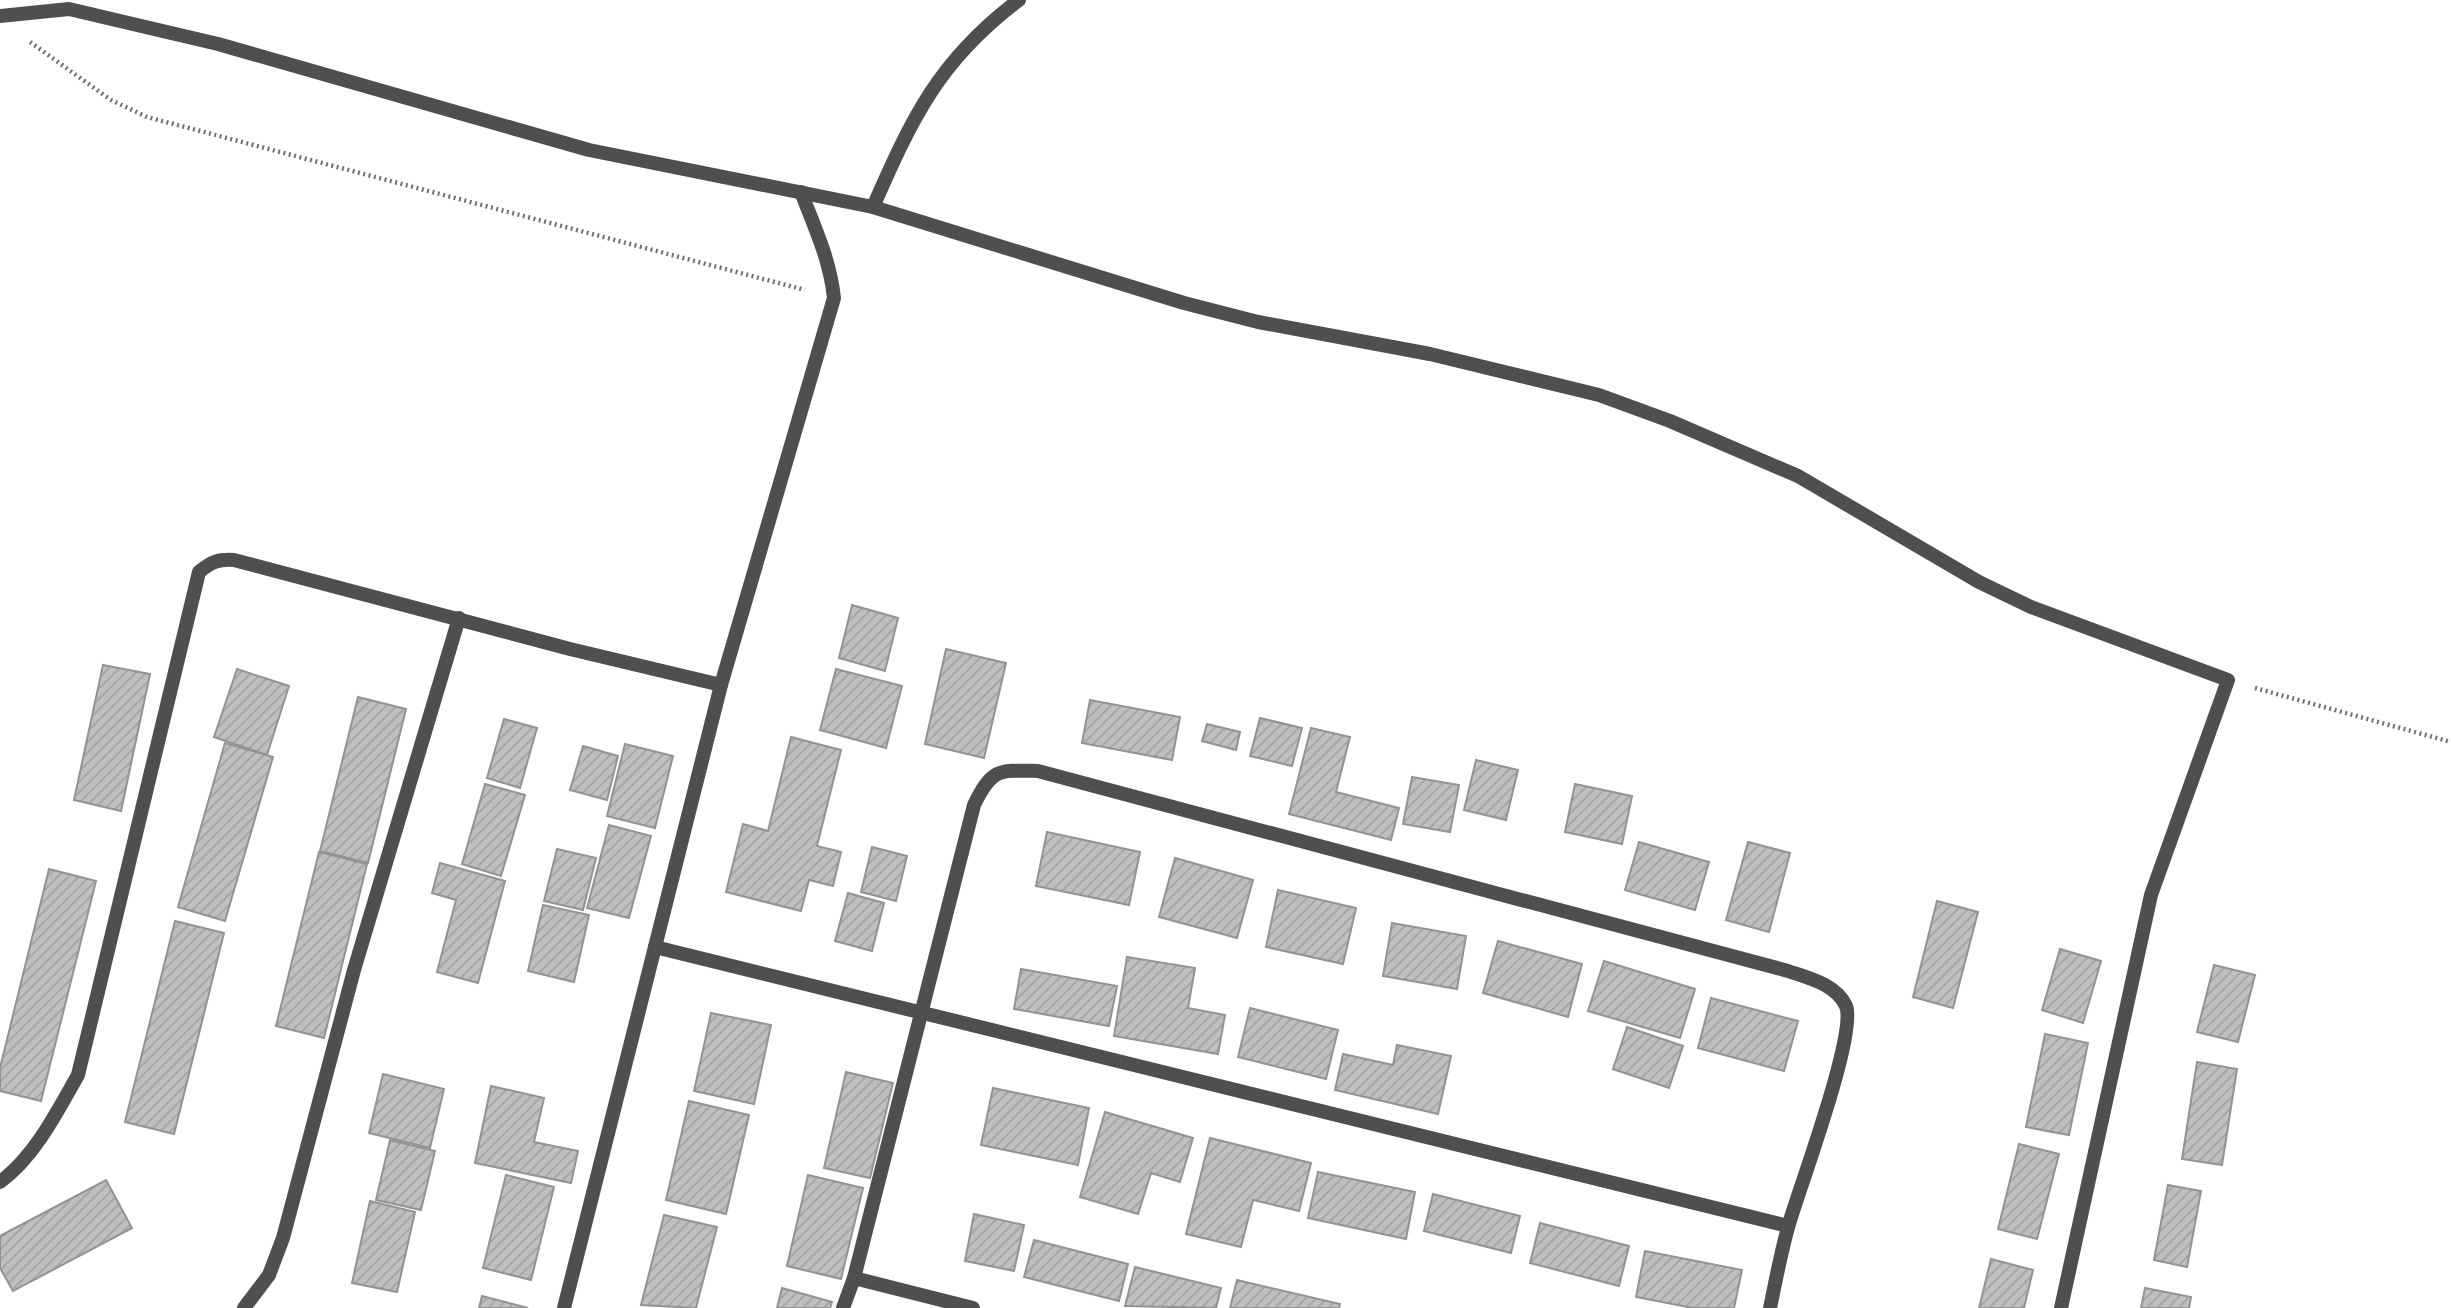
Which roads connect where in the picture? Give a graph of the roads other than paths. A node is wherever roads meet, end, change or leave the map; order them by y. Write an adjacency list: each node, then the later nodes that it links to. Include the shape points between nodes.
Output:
1 (1019, 0): 4 (street, via 987,24 930,90)
2 (0, 16): 3 (street, via 69,9 218,44 589,150)
3 (801, 192): 4 (street); 6 (street, via 827,259 834,298)
4 (873, 207): 17 (street, via 1196,307 1430,354 1599,395 1798,476 1979,582 2031,607 2228,680 2151,895)
5 (459, 618): 6 (street); 9 (street, via 234,560 219,559 199,572 78,1075 49,1125); 12 (street, via 354,970 283,1238 269,1275)
6 (721, 685): 7 (street)
7 (655, 947): 8 (street); 13 (street)
8 (922, 1013): 10 (street); 10 (street, via 974,805 986,780 1004,770 1038,771 1820,982 1837,993 1846,1007 1844,1045); 11 (street)
9 (0, 1182)
10 (1788, 1226): 16 (street)
11 (855, 1278): 14 (street); 15 (street)
12 (244, 1308)
13 (564, 1308)
14 (843, 1308)
15 (973, 1308)
16 (1770, 1308)
17 (2061, 1308)

